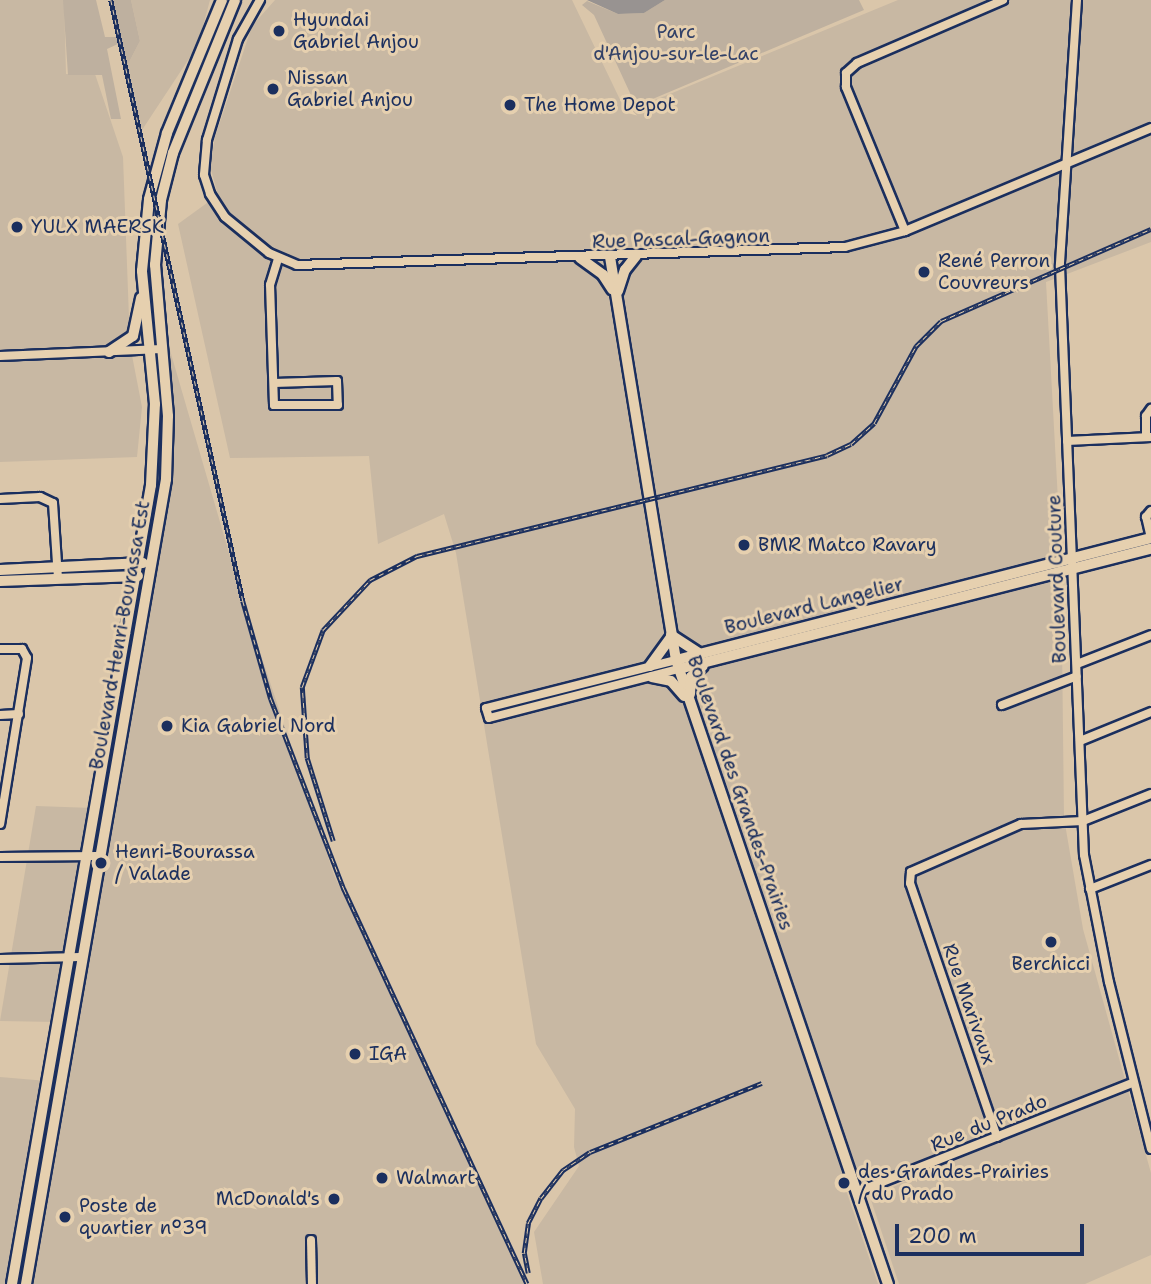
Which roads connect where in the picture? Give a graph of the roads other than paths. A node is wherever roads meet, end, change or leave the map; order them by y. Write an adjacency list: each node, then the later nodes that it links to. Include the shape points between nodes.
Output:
1 (222, 0): 13 (main road, Boulevard Henri-Bourassa Est, via 153,179 144,235)
2 (235, 0): 15 (main road, Boulevard Henri-Bourassa Est, via 177,143 161,200 155,265)
3 (260, 0): 11 (street, Rue Pascal-Gagnon, via 240,32 207,140 204,169 213,200 235,225)
4 (1003, 0): 8 (street, via 857,63 846,73 846,87)
5 (1077, 0): 7 (street, Boulevard Couture)
6 (1151, 128): 7 (street, Rue Pascal-Gagnon)
7 (1070, 163): 8 (street, Rue Pascal-Gagnon); 22 (street, Boulevard Couture, via 1060,266)
8 (905, 231): 9 (street, Rue Pascal-Gagnon, via 810,251)
9 (636, 256): 10 (street, Rue Pascal-Gagnon); 14 (main road, via 622,276)
10 (610, 257): 12 (street, Rue Pascal-Gagnon); 14 (main road, Boulevard des Grandes-Prairies)
11 (278, 258): 12 (street, Rue Pascal-Gagnon, via 312,266); 19 (street, via 270,285)
12 (580, 258): 14 (main road, via 603,275)
13 (143, 291): 16 (main road, Boulevard Henri-Bourassa Est); 17 (main road, via 133,336)
14 (617, 299): 35 (main road, Boulevard des Grandes-Prairies)
15 (162, 349): 16 (street); 27 (main road, Boulevard Henri-Bourassa Est, via 168,453)
16 (148, 351): 17 (street); 29 (main road, Boulevard Henri-Bourassa Est, via 154,454)
17 (109, 352): 18 (street)
18 (0, 356)
19 (274, 383): 19 (street, via 274,405 338,405 337,381)
20 (1151, 409): 21 (street, via 1146,416)
21 (1149, 437): 22 (street)
22 (1068, 441): 28 (street, Boulevard Couture)
23 (0, 499): 31 (street, via 40,497 53,503)
24 (1151, 511): 25 (street, Boulevard Langelier, via 1146,517)
25 (1151, 538): 28 (main road, Boulevard Langelier)
26 (1151, 549): 28 (main road, Boulevard Langelier)
27 (152, 560): 29 (main road); 32 (main road, Boulevard Henri-Bourassa Est)
28 (1072, 564): 38 (main road, Boulevard Langelier); 39 (main road, Boulevard Langelier); 41 (street, Boulevard Couture)
29 (137, 565): 31 (main road); 33 (main road, Boulevard Henri-Bourassa Est)
30 (0, 570): 31 (main road)
31 (58, 574): 33 (main road); 34 (main road)
32 (149, 576): 33 (main road); 54 (main road, Boulevard Henri-Bourassa Est)
33 (134, 577): 56 (main road, Boulevard Henri-Bourassa Est)
34 (0, 581)
35 (671, 634): 38 (main road, via 691,651); 40 (main road, Boulevard des Grandes-Prairies); 42 (main road)
36 (1151, 635): 41 (street)
37 (0, 649): 47 (street, via 22,649 27,658)
38 (701, 653): 40 (main road, Boulevard Langelier)
39 (716, 660): 40 (main road, Boulevard Langelier); 45 (main road, via 691,677)
40 (677, 664): 42 (street, Boulevard Langelier); 45 (main road, Boulevard des Grandes-Prairies)
41 (1077, 664): 43 (street, Boulevard Couture)
42 (651, 672): 42 (street, Boulevard Langelier, via 489,718 486,708); 45 (main road, via 671,681)
43 (1077, 676): 44 (street); 49 (street, Boulevard Couture)
44 (1002, 705)
45 (692, 709): 65 (main road, Boulevard des Grandes-Prairies)
46 (1151, 712): 49 (street)
47 (19, 714): 48 (street); 50 (street)
48 (0, 715)
49 (1080, 741): 52 (street, Boulevard Couture)
50 (3, 781): 53 (street)
51 (1151, 793): 52 (street)
52 (1083, 821): 58 (street, Boulevard Couture); 63 (street, Rue Marivaux, via 1021,824 911,872)
53 (0, 824)
54 (97, 856): 56 (street); 60 (main road, Boulevard Henri-Bourassa Est)
55 (0, 857): 56 (street)
56 (84, 857): 59 (main road, Boulevard Henri-Bourassa Est)
57 (1151, 865): 58 (street)
58 (1090, 889): 62 (street, Boulevard Couture)
59 (67, 957): 60 (street); 61 (street); 67 (main road, Boulevard Henri-Bourassa Est)
60 (80, 957): 68 (main road, Boulevard Henri-Bourassa Est)
61 (0, 959)
62 (1132, 1083): 63 (street, Rue du Prado); 64 (street, Boulevard Couture)
63 (997, 1137): 65 (street, Rue du Prado)
64 (1151, 1149)
65 (857, 1192): 70 (main road, Boulevard des Grandes-Prairies)
66 (311, 1240): 69 (street)
67 (12, 1284)
68 (26, 1284)
69 (312, 1284)
70 (888, 1284)

